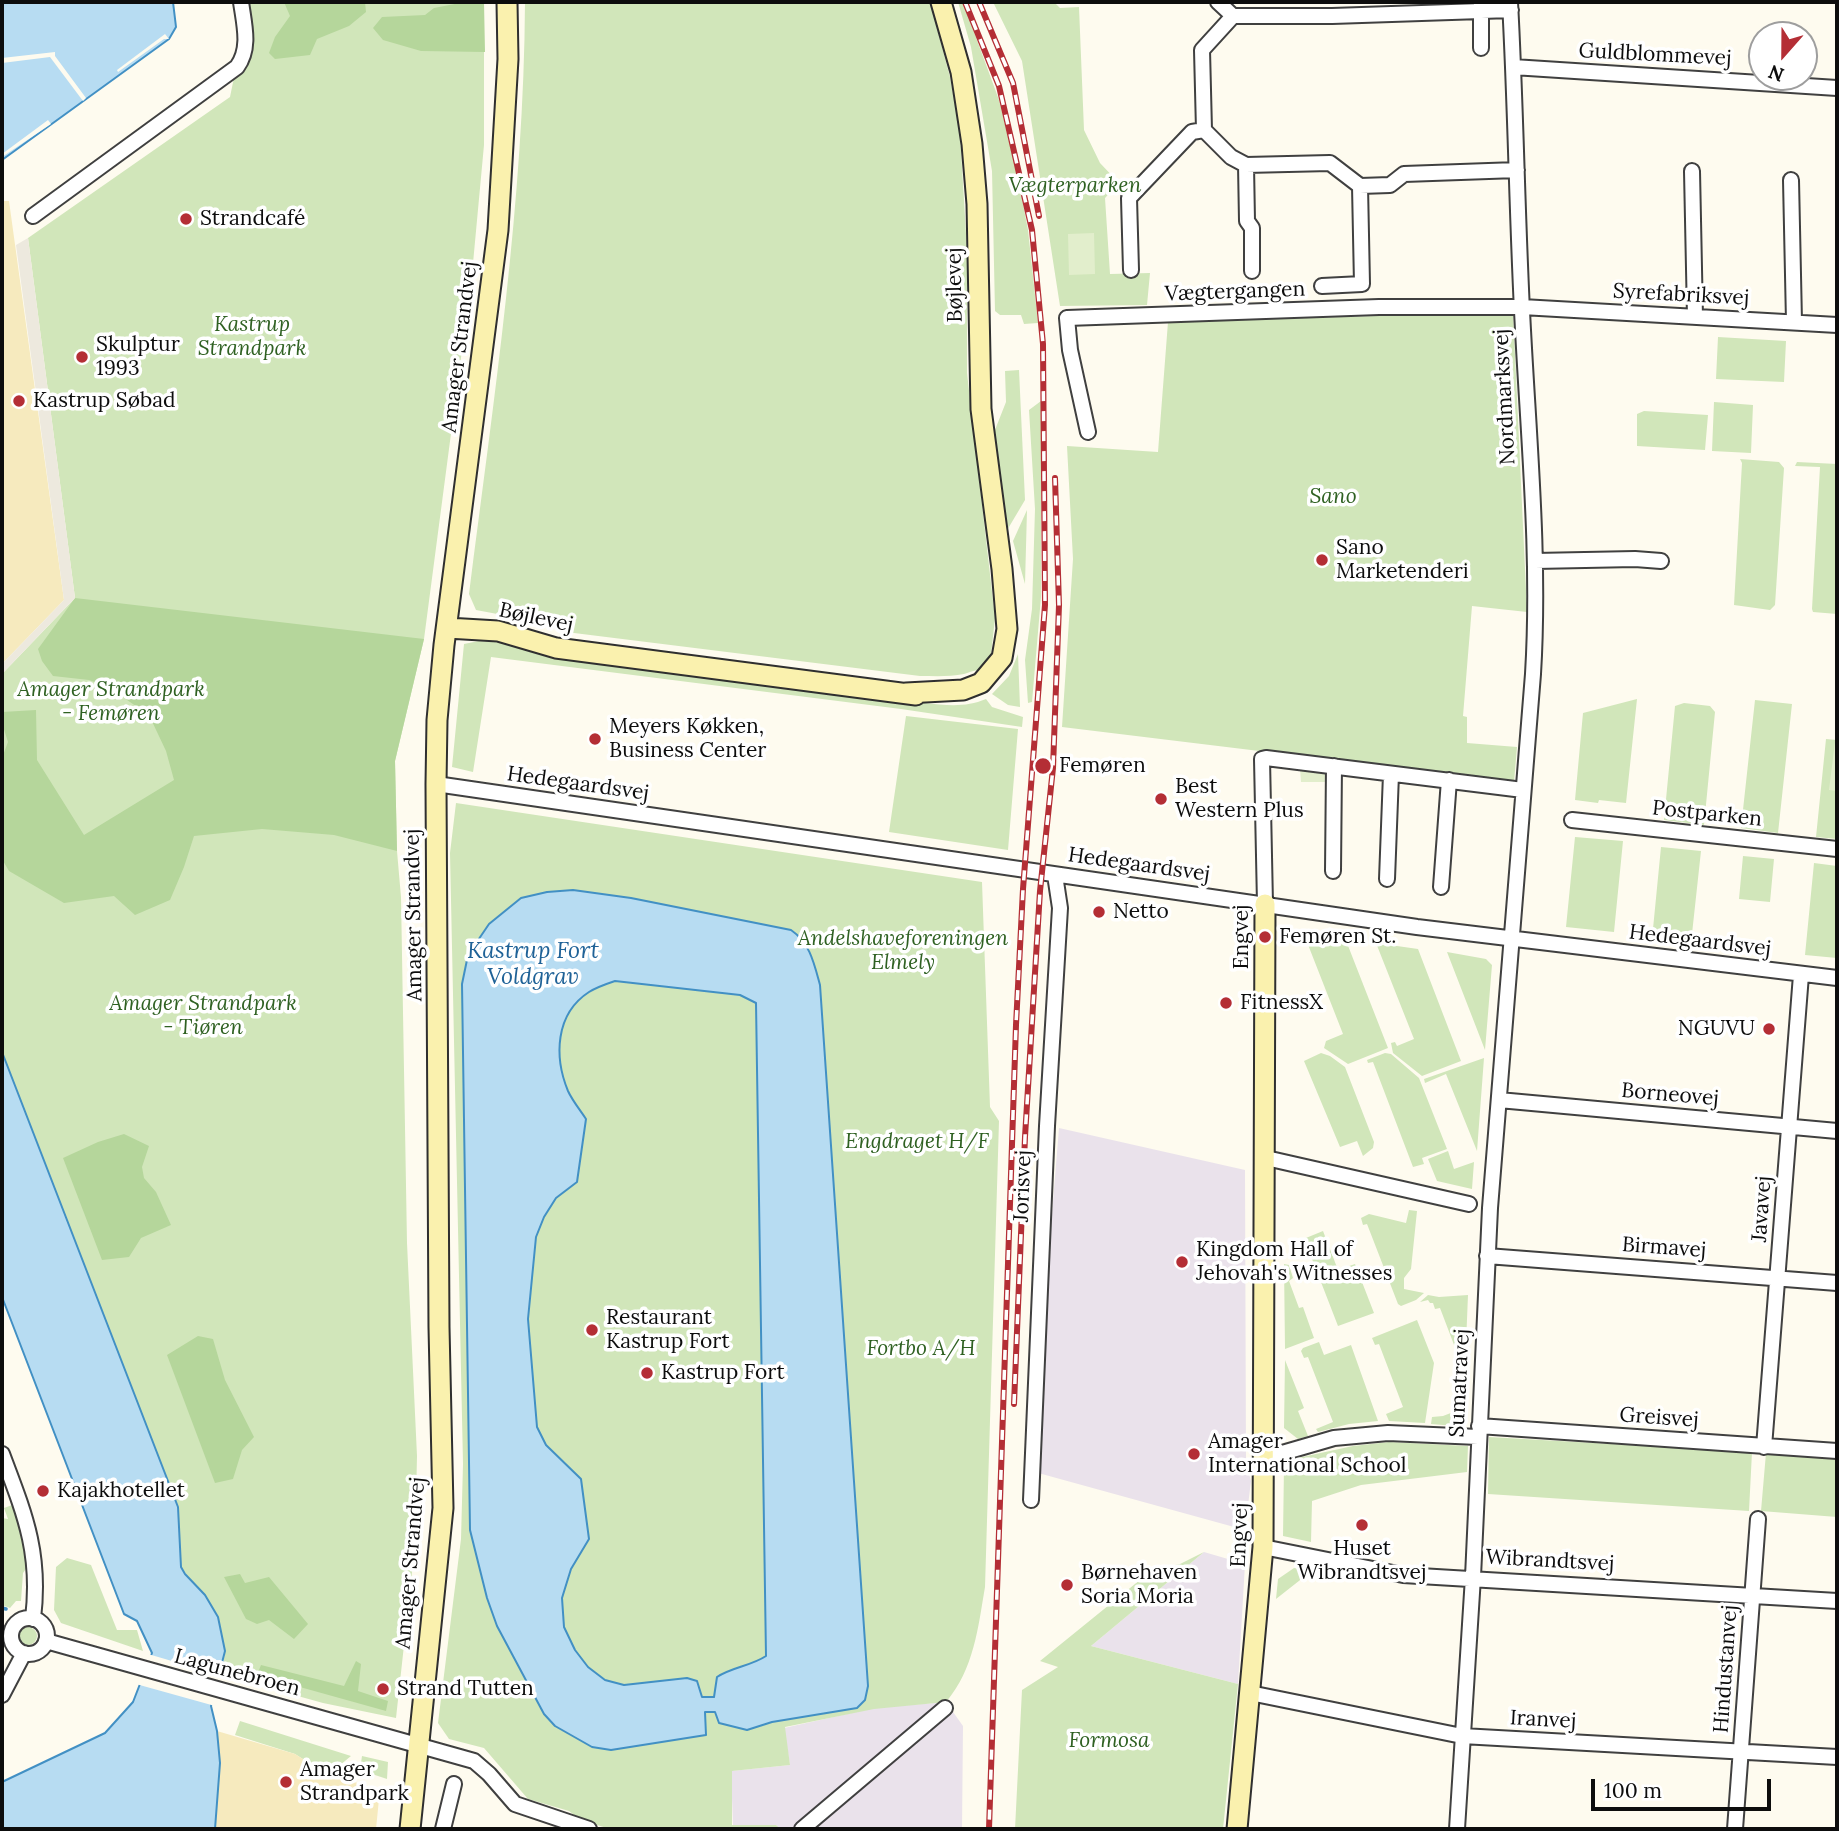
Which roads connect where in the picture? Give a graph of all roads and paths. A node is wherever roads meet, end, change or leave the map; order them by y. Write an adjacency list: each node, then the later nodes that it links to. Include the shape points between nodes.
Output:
1 (241, 2): 17 (street, via 246,47 237,67)
2 (507, 2): 28 (street, Amager Strandvej, via 498,230)
3 (941, 2): 28 (street, Bøjlevej, via 961,72 972,144 982,409 1002,569 1016,593 1016,639 1001,680 969,699 945,700 556,648 498,631)
4 (1218, 2): 7 (street)
5 (1481, 6): 6 (street); 7 (street, via 1332,16); 8 (street)
6 (1511, 6): 9 (street, Nordmarksvej)
7 (1233, 16): 11 (street, via 1202,50)
8 (1481, 48)
9 (1513, 67): 10 (street, Guldblommevej); 13 (street, Nordmarksvej)
10 (1837, 88)
11 (1205, 130): 12 (street, via 1231,157); 18 (street, via 1192,132 1129,198)
12 (1246, 165): 16 (street, via 1331,163); 19 (street)
13 (1517, 170): 16 (street, via 1404,173 1390,185); 21 (street, Nordmarksvej)
14 (1692, 172): 22 (street)
15 (1791, 180): 23 (street)
16 (1360, 186): 20 (street, via 1362,284)
17 (33, 216)
18 (1131, 270)
19 (1252, 271)
20 (1322, 286)
21 (1522, 307): 22 (street, Syrefabriksvej); 25 (street, Vægtergangen, via 1067,317); 26 (street, Nordmarksvej)
22 (1695, 317): 23 (street, Syrefabriksvej)
23 (1794, 323): 24 (street, Syrefabriksvej)
24 (1837, 325)
25 (1088, 432)
26 (1535, 561): 27 (street); 33 (street, Nordmarksvej, via 1533,667)
27 (1661, 561)
28 (447, 628): 32 (street, Amager Strandvej, via 437,720)
29 (1334, 766): 30 (street); 36 (street); 40 (street, Engvej, via 1262,759)
30 (1391, 774): 31 (street); 38 (street)
31 (1449, 780): 33 (street); 39 (street)
32 (436, 784): 37 (street, Hedegaardsvej); 70 (street, Amager Strandvej, via 443,1508)
33 (1523, 790): 41 (street, Nordmarksvej)
34 (1572, 820): 35 (street, Postparken)
35 (1837, 849)
36 (1333, 871)
37 (1055, 875): 40 (street, Hedegaardsvej); 57 (street, Jorisvej, via 1060,908)
38 (1387, 879)
39 (1441, 887)
40 (1265, 904): 41 (street, Hedegaardsvej); 47 (street, Engvej)
41 (1511, 940): 42 (street, Hedegaardsvej); 44 (street, Sumatravej)
42 (1801, 975): 43 (street, Hedegaardsvej); 45 (street, Javavej)
43 (1837, 978)
44 (1499, 1100): 45 (street, Borneovej); 49 (street, Sumatravej)
45 (1789, 1127): 46 (street, Borneovej); 50 (street, Javavej)
46 (1837, 1131)
47 (1266, 1157): 48 (street); 56 (street, Engvej)
48 (1469, 1204)
49 (1488, 1256): 50 (street, Birmavej); 52 (street, Sumatravej)
50 (1779, 1278): 51 (street, Birmavej); 53 (street, Javavej)
51 (1837, 1283)
52 (1478, 1431): 53 (street, Greisvej); 56 (street, Greisvej, via 1334,1438); 60 (street, Sumatravej)
53 (1764, 1447): 54 (street, Greisvej)
54 (1837, 1451)
55 (2, 1454): 63 (street, via 32,1538)
56 (1265, 1458): 59 (street, Engvej)
57 (1031, 1500)
58 (1758, 1519): 61 (street)
59 (1264, 1547): 60 (street, Wibrandtsvej, via 1402,1575); 66 (street, Engvej)
60 (1473, 1577): 61 (street, Wibrandtsvej); 69 (street, Sumatravej)
61 (1752, 1595): 62 (street, Wibrandtsvej); 71 (street, Hindustanvej)
62 (1837, 1601)
63 (33, 1619): 64 (street, via 45,1630); 65 (street, via 21,1620 12,1629 14,1646)
64 (46, 1641): 65 (street, via 35,1653); 70 (street, Lagunebroen)
65 (23, 1653): 67 (street)
66 (1250, 1693): 69 (street, Iranvej); 78 (street, Engvej)
67 (2, 1695)
68 (945, 1708): 77 (street)
69 (1462, 1736): 71 (street, Iranvej); 79 (street, Sumatravej)
70 (418, 1745): 74 (street, Amager Strandvej); 76 (street, Lagunebroen, via 474,1761 515,1804)
71 (1741, 1753): 72 (street, Iranvej); 80 (street, Hindustanvej)
72 (1837, 1757)
73 (454, 1784): 75 (street)
74 (410, 1829)
75 (443, 1829)
76 (589, 1829)
77 (802, 1829)
78 (1237, 1829)
79 (1457, 1829)
80 (1735, 1829)

